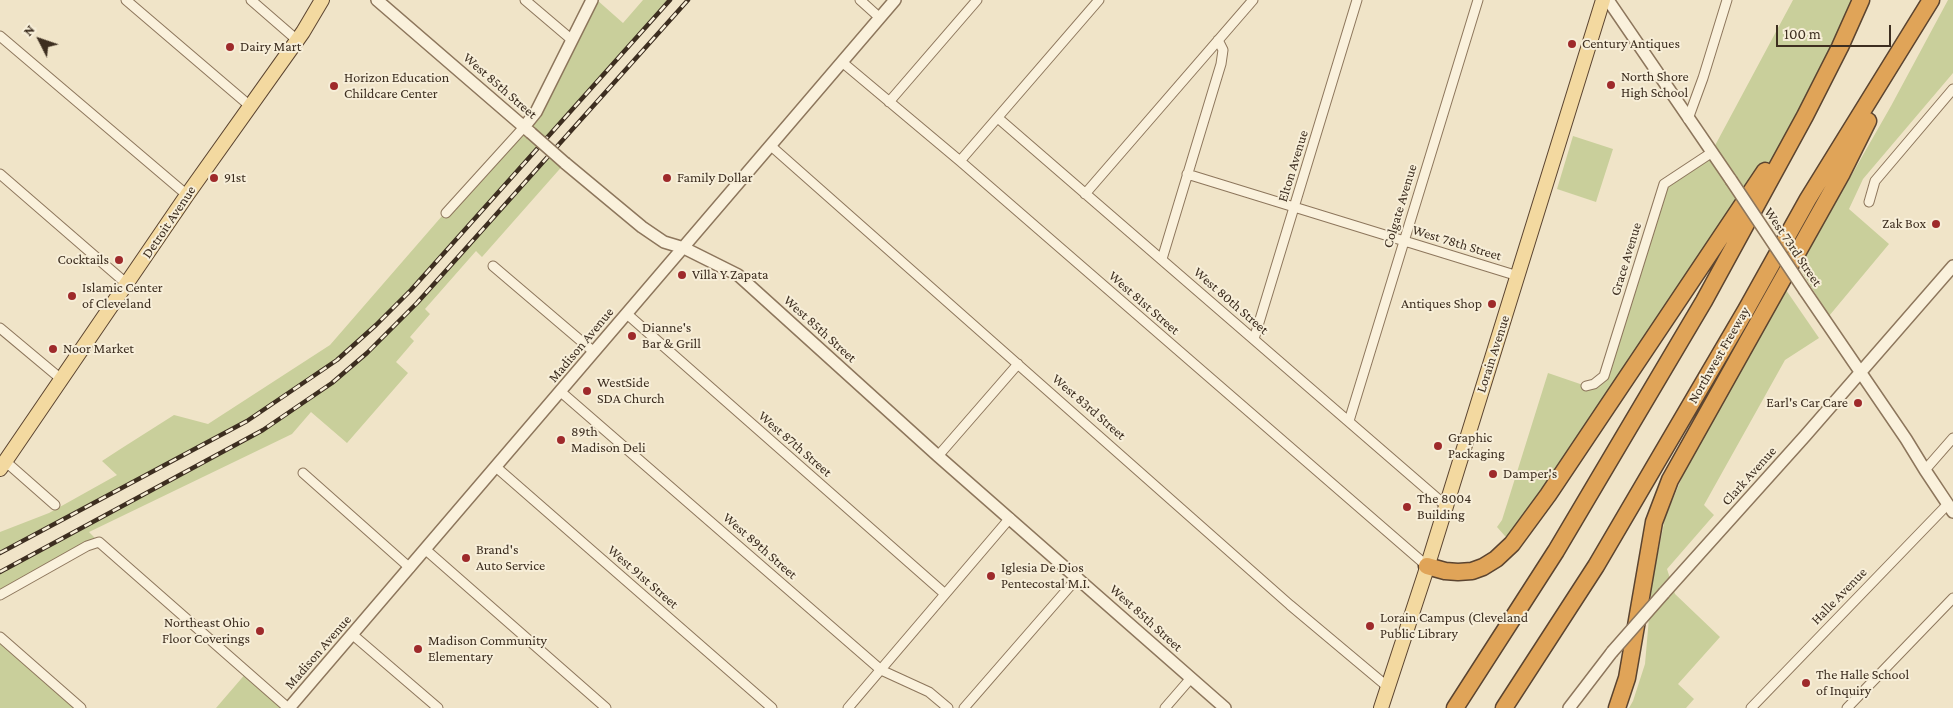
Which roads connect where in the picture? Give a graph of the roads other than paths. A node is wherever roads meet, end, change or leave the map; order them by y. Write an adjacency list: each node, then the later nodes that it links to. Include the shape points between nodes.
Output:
1 (126, 0): 28 (street)
2 (251, 0): 22 (street)
3 (322, 0): 22 (main road, Detroit Avenue)
4 (377, 0): 32 (street, West 85th Street)
5 (525, 0): 23 (street)
6 (592, 0): 23 (street)
7 (860, 0): 19 (street)
8 (895, 0): 19 (street, Madison Avenue)
9 (976, 0): 27 (street)
10 (1099, 0): 30 (street)
11 (1253, 0): 24 (street)
12 (1358, 0): 41 (street, Elton Avenue)
13 (1478, 0): 43 (street, Colgate Avenue)
14 (1603, 0): 48 (main road, Lorain Avenue)
15 (1608, 0): 31 (street, West 73rd Street)
16 (1726, 0): 31 (street)
17 (1861, 0): 29 (highway)
18 (1930, 0): 20 (highway, Northwest Freeway)
19 (880, 18): 25 (street, Madison Avenue)
20 (1910, 34): 94 (highway, Northwest Freeway, via 1808,199 1596,566); 96 (highway, via 1842,173 1670,480 1652,531 1627,678)
21 (0, 36): 39 (street)
22 (297, 40): 28 (main road, Detroit Avenue)
23 (572, 40): 32 (street)
24 (1218, 40): 37 (street, via 1223,50 1221,64); 38 (street)
25 (842, 62): 27 (street, West 81st Street); 33 (street, Madison Avenue)
26 (1953, 89): 40 (street, via 1875,181)
27 (889, 102): 35 (street, West 81st Street)
28 (250, 106): 39 (main road, Detroit Avenue)
29 (1805, 116): 71 (highway, via 1753,187 1512,544 1496,559 1472,570 1445,571); 93 (highway, via 1704,301 1556,552)
30 (998, 118): 35 (street); 38 (street, West 80th Street)
31 (1688, 119): 34 (street, West 73rd Street)
32 (528, 130): 42 (street); 44 (street, West 85th Street, bridge, via 642,228 664,242)
33 (771, 146): 44 (street, Madison Avenue); 54 (street, West 83rd Street)
34 (1711, 153): 55 (street, West 73rd Street, bridge); 57 (street, Grace Avenue, via 1664,184 1604,376)
35 (960, 161): 71 (street, West 81st Street)
36 (0, 174): 49 (street)
37 (1187, 174): 41 (street, West 78th Street); 45 (street)
38 (1085, 194): 45 (street, West 80th Street)
39 (187, 196): 49 (main road, Detroit Avenue)
40 (1870, 202)
41 (1294, 207): 43 (street, West 78th Street); 52 (street, Elton Avenue)
42 (446, 213)
43 (1404, 241): 48 (street, West 78th Street); 59 (street, Colgate Avenue)
44 (684, 248): 50 (street, Madison Avenue); 61 (street, West 85th Street, via 738,275)
45 (1162, 259): 52 (street, West 80th Street)
46 (493, 266): 53 (street)
47 (1953, 266): 55 (street, Clark Avenue)
48 (1518, 276): 67 (main road, Lorain Avenue)
49 (127, 284): 56 (main road, Detroit Avenue)
50 (627, 314): 53 (street, Madison Avenue); 74 (street, West 87th Street)
51 (0, 328): 56 (street)
52 (1254, 339): 59 (street, West 80th Street)
53 (594, 352): 58 (street, Madison Avenue)
54 (1018, 364): 61 (street); 81 (street, West 83rd Street)
55 (1861, 373): 64 (street, West 73rd Street); 95 (street, Clark Avenue, bridge, via 1612,652)
56 (61, 379): 62 (main road, Detroit Avenue)
57 (1586, 386)
58 (561, 392): 63 (street, Madison Avenue); 79 (street, West 89th Street)
59 (1349, 421): 67 (street, West 80th Street)
60 (1953, 438): 64 (street)
61 (938, 456): 69 (street, West 85th Street)
62 (2, 465): 66 (street)
63 (496, 466): 70 (street, Madison Avenue); 86 (street, West 91st Street)
64 (1924, 470): 68 (street, West 73rd Street)
65 (303, 473): 72 (street)
66 (55, 505)
67 (1445, 505): 71 (main road, Lorain Avenue)
68 (1950, 508): 97 (street, Halle Avenue)
69 (1010, 518): 73 (street, West 85th Street); 74 (street)
70 (426, 550): 72 (street, Madison Avenue); 85 (street)
71 (1427, 566): 81 (main road, Lorain Avenue)
72 (410, 568): 77 (street, Madison Avenue)
73 (1078, 577): 80 (street, West 85th Street); 89 (street)
74 (945, 594): 79 (street)
75 (0, 595): 83 (street, via 99,542)
76 (1953, 598): 98 (street)
77 (353, 635): 83 (street, Madison Avenue); 84 (street)
78 (0, 637): 82 (street)
79 (881, 670): 87 (street); 88 (street, West 89th Street, via 929,692)
80 (1191, 678): 90 (street); 91 (street, West 85th Street)
81 (1388, 688): 92 (main road, Lorain Avenue)
82 (81, 708)
83 (288, 708)
84 (438, 708)
85 (606, 708)
86 (772, 708)
87 (848, 708)
88 (948, 708)
89 (964, 708)
90 (1164, 708)
91 (1225, 708)
92 (1381, 708)
93 (1455, 708)
94 (1504, 708)
95 (1569, 708)
96 (1617, 708)
97 (1751, 708)
98 (1846, 708)

